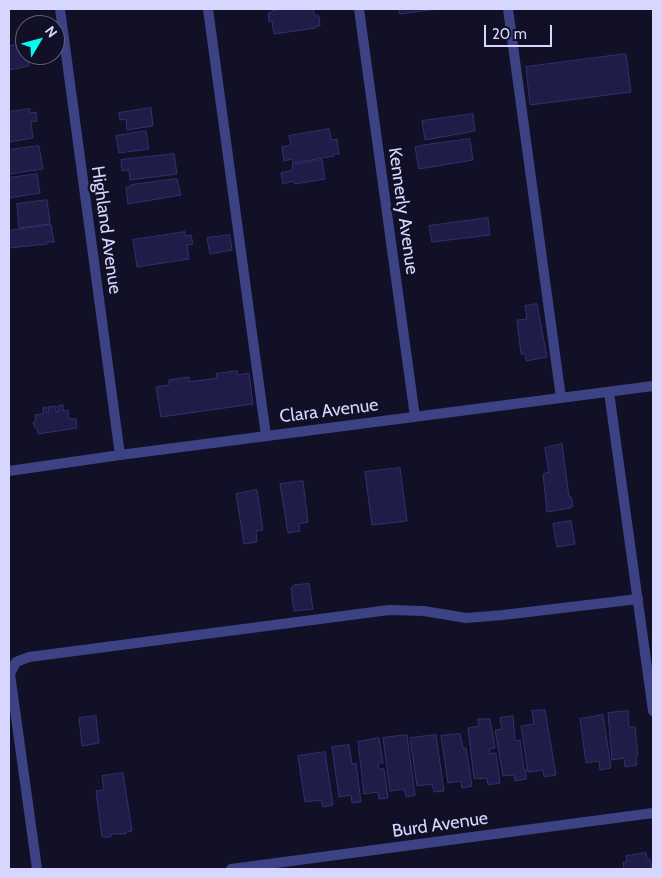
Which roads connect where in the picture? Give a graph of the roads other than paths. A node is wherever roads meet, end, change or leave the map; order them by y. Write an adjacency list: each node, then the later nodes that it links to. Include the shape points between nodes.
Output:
1 (60, 9): 10 (street, Highland Avenue)
2 (208, 9): 9 (street)
3 (359, 9): 8 (street, Kennerly Avenue)
4 (508, 9): 7 (street)
5 (653, 386): 6 (street, Clara Avenue)
6 (609, 392): 7 (street, Clara Avenue); 12 (street)
7 (561, 398): 8 (street, Clara Avenue)
8 (415, 417): 9 (street, Clara Avenue)
9 (266, 436): 10 (street, Clara Avenue)
10 (120, 455): 11 (street, Clara Avenue)
11 (9, 472)
12 (638, 599): 13 (street); 15 (street, via 466,618 424,611 389,610 29,657 16,662 10,674)
13 (653, 710)
14 (653, 813): 16 (street, Burd Avenue)
15 (37, 869)
16 (232, 869)

